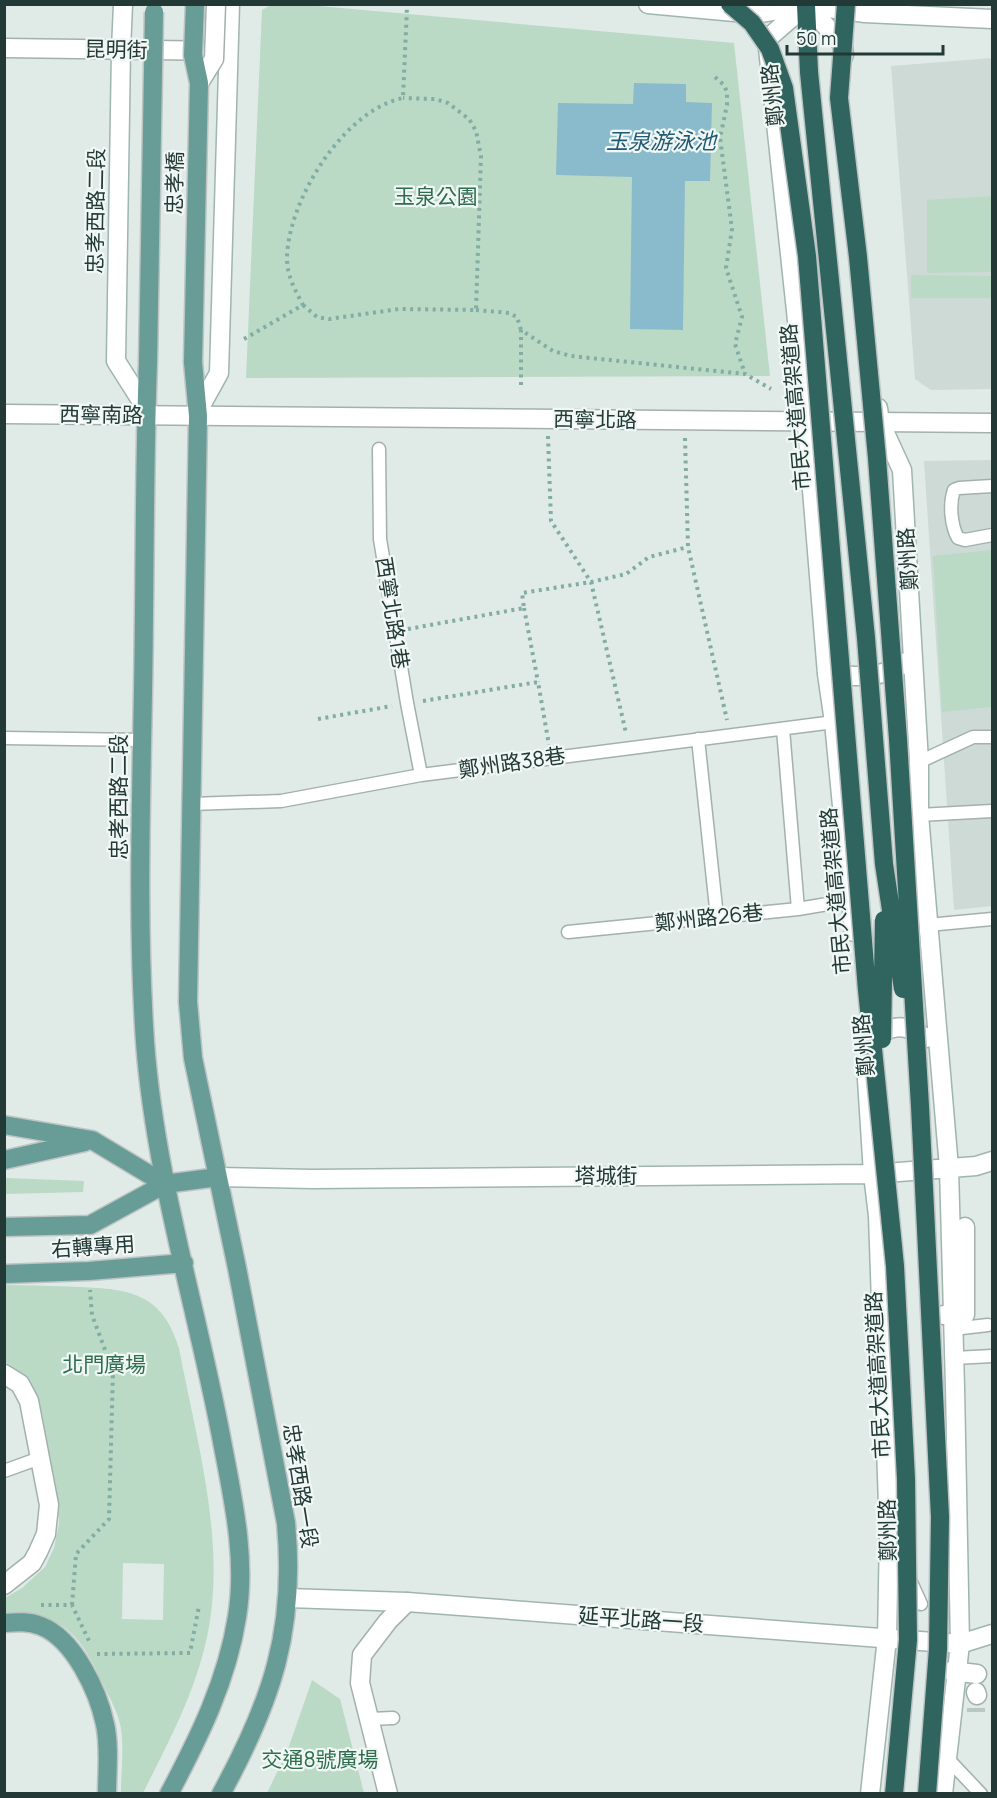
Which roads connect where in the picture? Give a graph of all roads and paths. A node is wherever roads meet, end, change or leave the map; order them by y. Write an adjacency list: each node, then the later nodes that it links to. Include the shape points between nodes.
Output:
1 (123, 4): 13 (street, 忠孝西路二段)
2 (195, 4): 16 (main road, 忠孝橋, bridge, via 194,56)
3 (216, 4): 16 (street, bridge, via 214,59)
4 (230, 4): 14 (street)
5 (648, 4): 7 (street, via 756,14)
6 (730, 4): 75 (highway, 市民大道高架道路, bridge, via 752,23 770,49 783,88 805,245)
7 (806, 4): 11 (street, via 865,13); 31 (street, 鄭州路, via 843,45); 32 (street, 鄭州路, via 767,39); 60 (highway, bridge, via 809,72 866,638)
8 (846, 4): 73 (highway, bridge, via 839,98 877,458)
9 (154, 7): 22 (main road, 忠孝橋, bridge)
10 (407, 8): 17 (path)
11 (993, 19)
12 (4, 48): 13 (street, 昆明街)
13 (121, 50): 14 (street, 昆明街); 26 (street, 忠孝西路二段, via 116,361)
14 (228, 51): 28 (street, via 219,373)
15 (715, 77): 23 (path, via 727,92 720,138 732,229 726,268 742,317 735,344)
16 (199, 83): 28 (main road, 忠孝橋, bridge, via 193,362)
17 (403, 98): 18 (path, via 378,105 357,123 334,147 308,186 296,213 287,257 289,275); 19 (path, via 447,103 469,119 476,131 481,156)
18 (303, 305): 19 (path, via 317,316 329,319 399,309); 21 (path)
19 (476, 310): 20 (path, via 509,313 517,317)
20 (520, 330): 23 (path, via 553,351 571,356); 24 (path)
21 (244, 339)
22 (148, 362): 26 (main road, 忠孝西路二段)
23 (745, 374): 25 (path)
24 (521, 385)
25 (771, 389)
26 (148, 413): 27 (street, 西寧南路); 28 (street, 西寧南路); 52 (main road, 忠孝西路二段)
27 (4, 414)
28 (198, 414): 29 (street, 西寧北路); 57 (main road)
29 (549, 420): 30 (street, 西寧北路); 38 (path, via 551,521)
30 (686, 421): 32 (street, 西寧北路); 37 (path)
31 (880, 422): 32 (street, 西寧北路); 33 (street, 西寧北路); 41 (street, 鄭州路, via 902,470)
32 (806, 423): 42 (street, 鄭州路)
33 (993, 423)
34 (379, 449): 40 (lane, 西寧北路1巷, via 380,539)
35 (993, 486): 36 (lane, via 959,488 951,498 958,538)
36 (993, 535)
37 (688, 547): 38 (path, via 649,557 626,574); 48 (path)
38 (591, 582): 39 (path, via 522,593); 53 (path)
39 (524, 608): 40 (path); 43 (path)
40 (396, 631): 44 (lane, 西寧北路1巷)
41 (914, 656): 42 (street, via 899,667 876,674); 55 (street, 鄭州路)
42 (827, 674): 46 (street, 鄭州路)
43 (538, 682): 44 (path); 54 (path)
44 (407, 703): 45 (path); 56 (lane, 西寧北路1巷)
45 (318, 719)
46 (834, 722): 47 (lane, 鄭州路38巷); 62 (street, 鄭州路)
47 (783, 729): 48 (lane, 鄭州路38巷); 63 (lane)
48 (730, 735): 51 (lane, 鄭州路38巷)
49 (993, 737): 55 (lane, via 973,737)
50 (4, 738): 52 (lane)
51 (698, 739): 53 (lane, 鄭州路38巷); 64 (lane)
52 (142, 740): 82 (main road, 忠孝西路二段, via 141,985 147,1060)
53 (629, 748): 54 (lane, 鄭州路38巷)
54 (551, 757): 56 (lane, 鄭州路38巷)
55 (919, 762): 59 (street, 鄭州路)
56 (421, 775): 57 (lane, 鄭州路38巷, via 281,801)
57 (191, 804): 81 (main road, via 188,1002 193,1058)
58 (993, 811): 59 (lane)
59 (919, 815): 66 (street, 鄭州路)
60 (884, 864): 73 (highway, bridge); 75 (highway, bridge)
61 (886, 898): 68 (lane)
62 (850, 900): 63 (lane, 鄭州路26巷); 70 (street, 鄭州路)
63 (798, 909): 64 (lane, 鄭州路26巷)
64 (717, 917): 67 (lane, 鄭州路26巷)
65 (993, 919): 66 (lane)
66 (928, 925): 69 (street, 鄭州路)
67 (568, 932)
68 (890, 956): 69 (lane); 70 (lane)
69 (935, 1011): 71 (street, 鄭州路)
70 (862, 1023): 72 (street, 鄭州路)
71 (940, 1052): 72 (street, via 915,1030 895,1026 879,1034 868,1049); 79 (street, 鄭州路)
72 (867, 1073): 80 (street, 鄭州路)
73 (920, 1106): 122 (highway, bridge, via 940,1517 938,1649)
74 (4, 1125): 76 (main road)
75 (881, 1129): 121 (highway, 市民大道高架道路, bridge, via 895,1266 906,1479 908,1640)
76 (92, 1140): 77 (main road); 82 (main road)
77 (4, 1160)
78 (993, 1161): 79 (street, 塔城街)
79 (949, 1168): 80 (street, 塔城街); 88 (street, 鄭州路)
80 (873, 1174): 81 (street, 塔城街); 97 (street, 鄭州路, via 878,1216)
81 (218, 1177): 82 (main road); 99 (main road, 忠孝西路一段, via 286,1523)
82 (165, 1184): 83 (main road, via 90,1225); 85 (main road)
83 (4, 1227)
84 (965, 1227): 88 (street, via 965,1315)
85 (184, 1263): 86 (main road, 右轉專用); 117 (main road, via 237,1523 240,1592 225,1668 212,1708)
86 (4, 1274)
87 (90, 1286): 102 (path, via 92,1315 113,1371 109,1520 76,1554)
88 (948, 1322): 89 (lane); 91 (street, 鄭州路)
89 (988, 1324)
90 (993, 1356): 91 (lane)
91 (954, 1358): 93 (street, 鄭州路)
92 (4, 1374): 95 (street, via 26,1392)
93 (955, 1387): 94 (lane); 109 (street, 鄭州路)
94 (929, 1452)
95 (40, 1458): 96 (lane); 98 (street, via 49,1505 46,1534 32,1563)
96 (4, 1471)
97 (889, 1534): 103 (lane); 107 (street, 鄭州路)
98 (4, 1585)
99 (288, 1598): 100 (street, 延平北路一段); 118 (main road, 忠孝西路一段, via 274,1674 261,1715)
100 (407, 1602): 107 (street, 延平北路一段); 114 (street, via 362,1655 360,1683)
101 (40, 1605): 102 (path)
102 (72, 1605): 108 (path)
103 (921, 1605)
104 (199, 1606): 110 (path, via 190,1653)
105 (4, 1623): 116 (main road, via 22,1621 42,1626 67,1644 77,1658 105,1723)
106 (993, 1634): 109 (street, 延平北路一段)
107 (887, 1638): 109 (street, 延平北路一段); 120 (street, 鄭州路)
108 (91, 1644)
109 (960, 1644): 115 (street, 鄭州路)
110 (95, 1654)
111 (951, 1671): 112 (street)
112 (977, 1690)
113 (393, 1718): 114 (lane)
114 (370, 1719): 119 (street)
115 (947, 1758): 123 (street, 鄭州路); 124 (lane)
116 (107, 1794)
117 (169, 1794)
118 (221, 1794)
119 (388, 1794)
120 (870, 1794)
121 (894, 1794)
122 (927, 1794)
123 (944, 1794)
124 (981, 1794)

